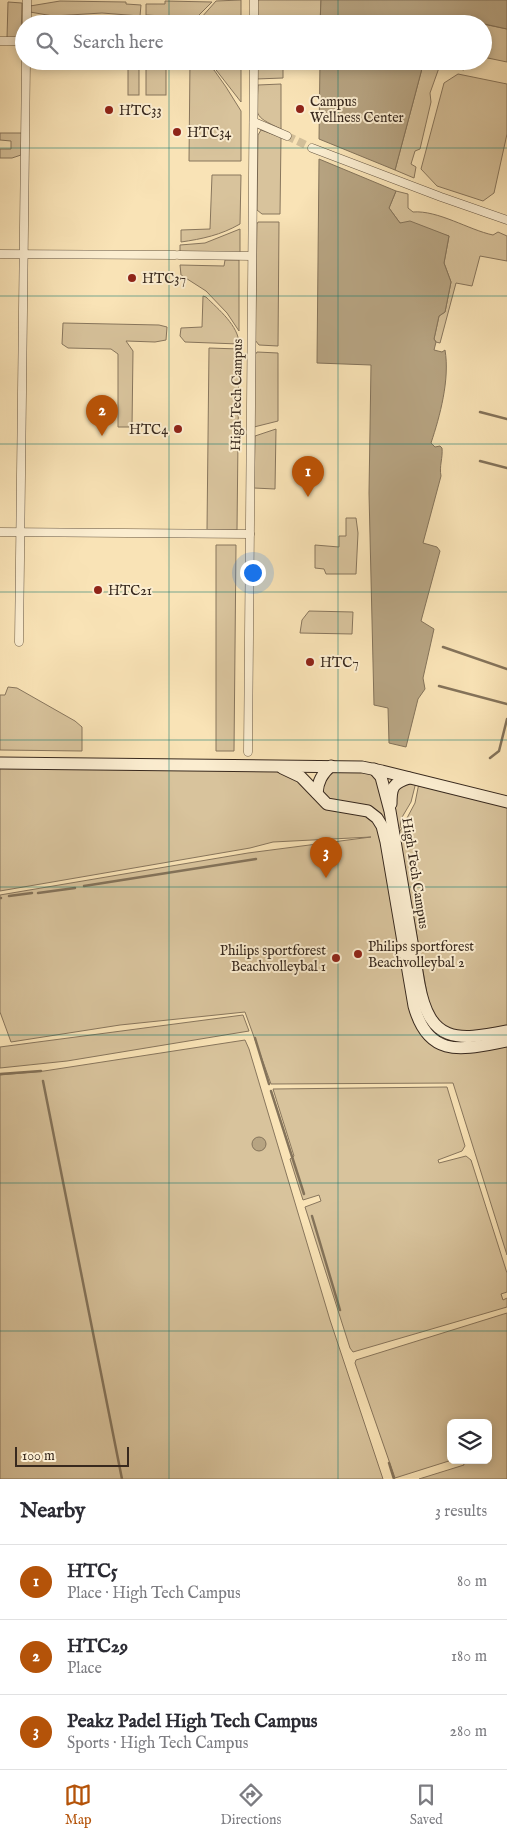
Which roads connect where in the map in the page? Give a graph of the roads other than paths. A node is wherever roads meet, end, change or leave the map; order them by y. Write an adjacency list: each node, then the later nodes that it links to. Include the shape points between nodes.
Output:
1 (27, 0): 3 (street)
2 (254, 0): 4 (street)
3 (26, 15)
4 (254, 15)
5 (0, 41): 6 (street)
6 (15, 41)
7 (26, 70): 14 (street)
8 (254, 70): 9 (street, High Tech Campus)
9 (254, 122): 10 (street); 15 (street, High Tech Campus)
10 (287, 136)
11 (312, 148): 12 (street)
12 (507, 220)
13 (0, 254): 14 (street)
14 (23, 254): 15 (street); 17 (street)
15 (252, 256): 18 (street, High Tech Campus)
16 (0, 532): 17 (street)
17 (21, 532): 18 (street); 19 (street)
18 (250, 534): 20 (street, High Tech Campus)
19 (19, 642)
20 (248, 758): 21 (street, High Tech Campus); 22 (street, High Tech Campus)
21 (0, 763)
22 (277, 766): 23 (street, High Tech Campus); 26 (street, High Tech Campus, via 301,777)
23 (331, 766): 24 (street, High Tech Campus); 26 (street, via 323,773)
24 (374, 769): 25 (street, High Tech Campus); 28 (street, High Tech Campus, via 381,777)
25 (410, 778): 27 (street, High Tech Campus); 28 (street, via 398,782 393,788)
26 (317, 793): 30 (street, High Tech Campus, via 328,804 368,811 382,826 414,1006 425,1033 447,1047)
27 (507, 802)
28 (390, 811): 29 (street, High Tech Campus, via 419,984 428,1014 442,1030 451,1034 474,1038)
29 (507, 1031)
30 (507, 1041)

